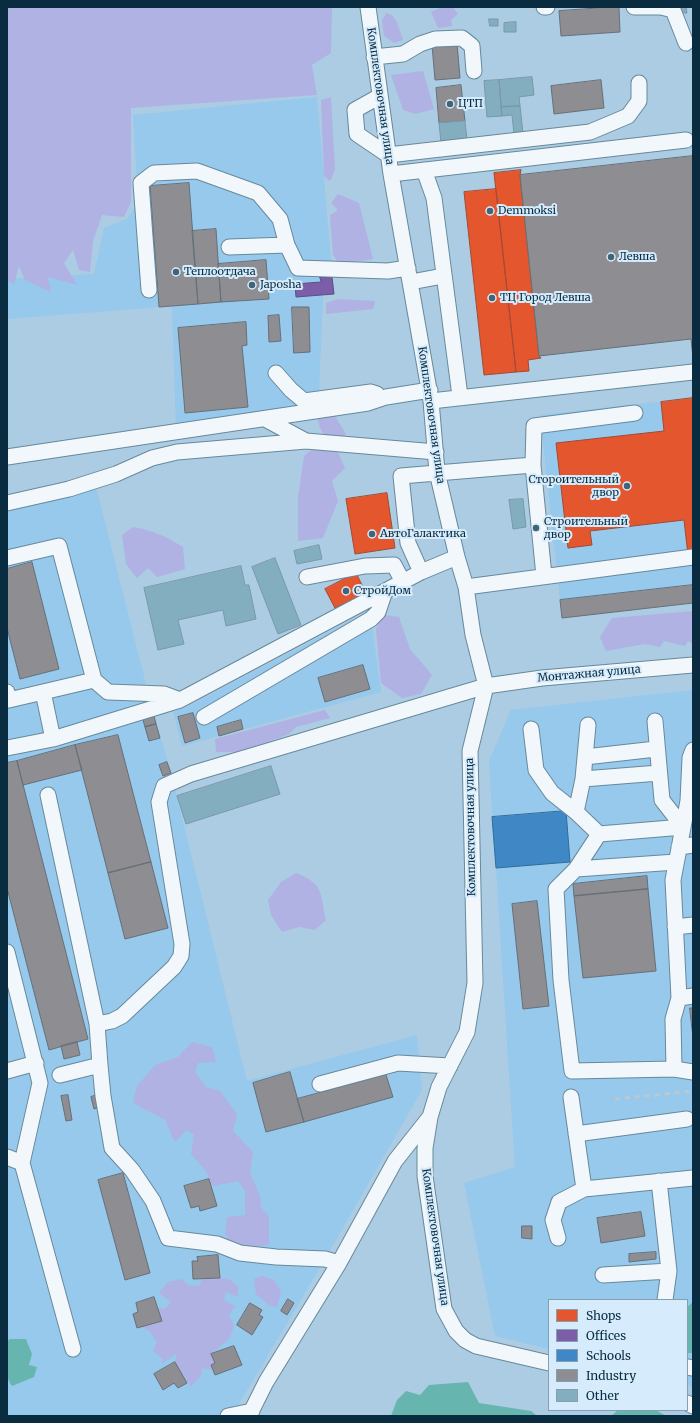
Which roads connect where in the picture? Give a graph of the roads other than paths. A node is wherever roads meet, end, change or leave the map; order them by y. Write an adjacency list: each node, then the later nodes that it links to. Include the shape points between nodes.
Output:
1 (368, 7): 6 (street, Комплектовочная улица)
2 (544, 7): 3 (street)
3 (547, 7)
4 (634, 7): 5 (street, via 673,10)
5 (686, 43)
6 (374, 56): 7 (street, via 403,54 435,39 462,38 472,46); 9 (street, Комплектовочная улица)
7 (474, 71)
8 (638, 83): 11 (street, via 639,101 628,116 590,132)
9 (380, 96): 11 (street, Комплектовочная улица); 11 (street, via 355,110 357,134)
10 (686, 140): 12 (street)
11 (388, 155): 13 (street, Комплектовочная улица)
12 (424, 170): 13 (street); 17 (street, via 434,198)
13 (391, 174): 16 (street, Комплектовочная улица)
14 (287, 245): 15 (street); 16 (street, via 298,268 388,271); 18 (street, via 280,219 258,194 197,171 154,173 141,183)
15 (229, 247)
16 (410, 275): 17 (street); 21 (street, Комплектовочная улица)
17 (443, 276): 22 (street)
18 (149, 290)
19 (693, 372): 22 (street)
20 (276, 373): 23 (street, via 304,400 371,392)
21 (431, 395): 22 (street); 23 (street); 27 (street, Комплектовочная улица)
22 (460, 396)
23 (386, 397): 25 (street, via 368,403)
24 (635, 413): 29 (street, via 534,426)
25 (265, 418): 26 (street); 28 (street)
26 (306, 441): 27 (street); 31 (street, via 177,452 152,458 116,474)
27 (436, 452): 30 (street, Комплектовочная улица)
28 (7, 457)
29 (533, 465): 30 (street); 36 (street)
30 (437, 472): 32 (street, Комплектовочная улица); 35 (street, via 400,476 408,543)
31 (7, 503)
32 (457, 557): 35 (street); 39 (street, Комплектовочная улица)
33 (693, 557): 36 (street)
34 (7, 558): 42 (street, via 59,546)
35 (421, 572): 38 (street)
36 (544, 576): 39 (street)
37 (307, 577): 38 (street, via 365,566 394,565)
38 (403, 582): 40 (street)
39 (466, 587): 43 (street, Комплектовочная улица, via 473,635)
40 (386, 591): 46 (street); 47 (street, via 378,612 371,619)
41 (693, 665): 43 (street, Монтажная улица, via 542,678)
42 (94, 680): 45 (street); 46 (street, via 108,692 164,694)
43 (486, 686): 70 (street, Монтажная улица, via 191,774 164,786 159,802 182,944 181,956 174,967 122,1016); 73 (street, Комплектовочная улица, via 470,751 475,983 467,1032)
44 (7, 692): 45 (street, via 9,700)
45 (43, 692): 51 (street)
46 (180, 700): 51 (street)
47 (204, 717)
48 (655, 721): 53 (street)
49 (588, 725): 55 (street)
50 (531, 729): 60 (street, via 536,770 552,794)
51 (53, 739): 52 (street)
52 (7, 748)
53 (656, 749): 55 (street); 56 (street)
54 (692, 755): 59 (street)
55 (585, 756): 57 (street)
56 (659, 773): 57 (street); 61 (street, via 662,800)
57 (583, 779): 60 (street)
58 (48, 795): 70 (street)
59 (690, 801): 61 (street)
60 (576, 812): 62 (street)
61 (683, 827): 62 (street); 63 (street)
62 (599, 834): 65 (street)
63 (686, 846): 64 (street)
64 (676, 862): 65 (street); 67 (street, via 673,880)
65 (576, 869): 74 (street, via 556,889 561,980 572,1071)
66 (693, 925): 67 (street)
67 (675, 927): 69 (street)
68 (7, 952): 71 (street)
69 (686, 997): 74 (street, via 673,1019)
70 (97, 1024): 72 (street)
71 (36, 1063): 75 (street); 84 (street, via 40,1083)
72 (100, 1065): 77 (street); 89 (street, via 112,1148 132,1170 153,1201 168,1238 217,1244 240,1253 325,1258)
73 (450, 1066): 78 (street, via 398,1063); 80 (street, Комплектовочная улица, via 439,1087)
74 (674, 1069): 76 (street)
75 (7, 1071)
76 (693, 1072)
77 (60, 1075)
78 (320, 1084)
79 (571, 1098): 82 (street)
80 (430, 1117): 89 (street, via 395,1161); 94 (street, Комплектовочная улица, via 425,1148 425,1176 444,1309 448,1319 465,1340 476,1346)
81 (687, 1119): 82 (street)
82 (576, 1134): 87 (street)
83 (7, 1157): 84 (street)
84 (22, 1163): 93 (street)
85 (693, 1178): 86 (street)
86 (659, 1181): 87 (street); 90 (street)
87 (584, 1189): 88 (street, via 559,1202 553,1220)
88 (558, 1238)
89 (339, 1263): 95 (street, via 266,1382)
90 (669, 1271): 91 (street); 92 (street)
91 (603, 1275)
92 (665, 1299)
93 (73, 1349)
94 (548, 1363)
95 (250, 1413): 96 (street)
96 (228, 1416)

